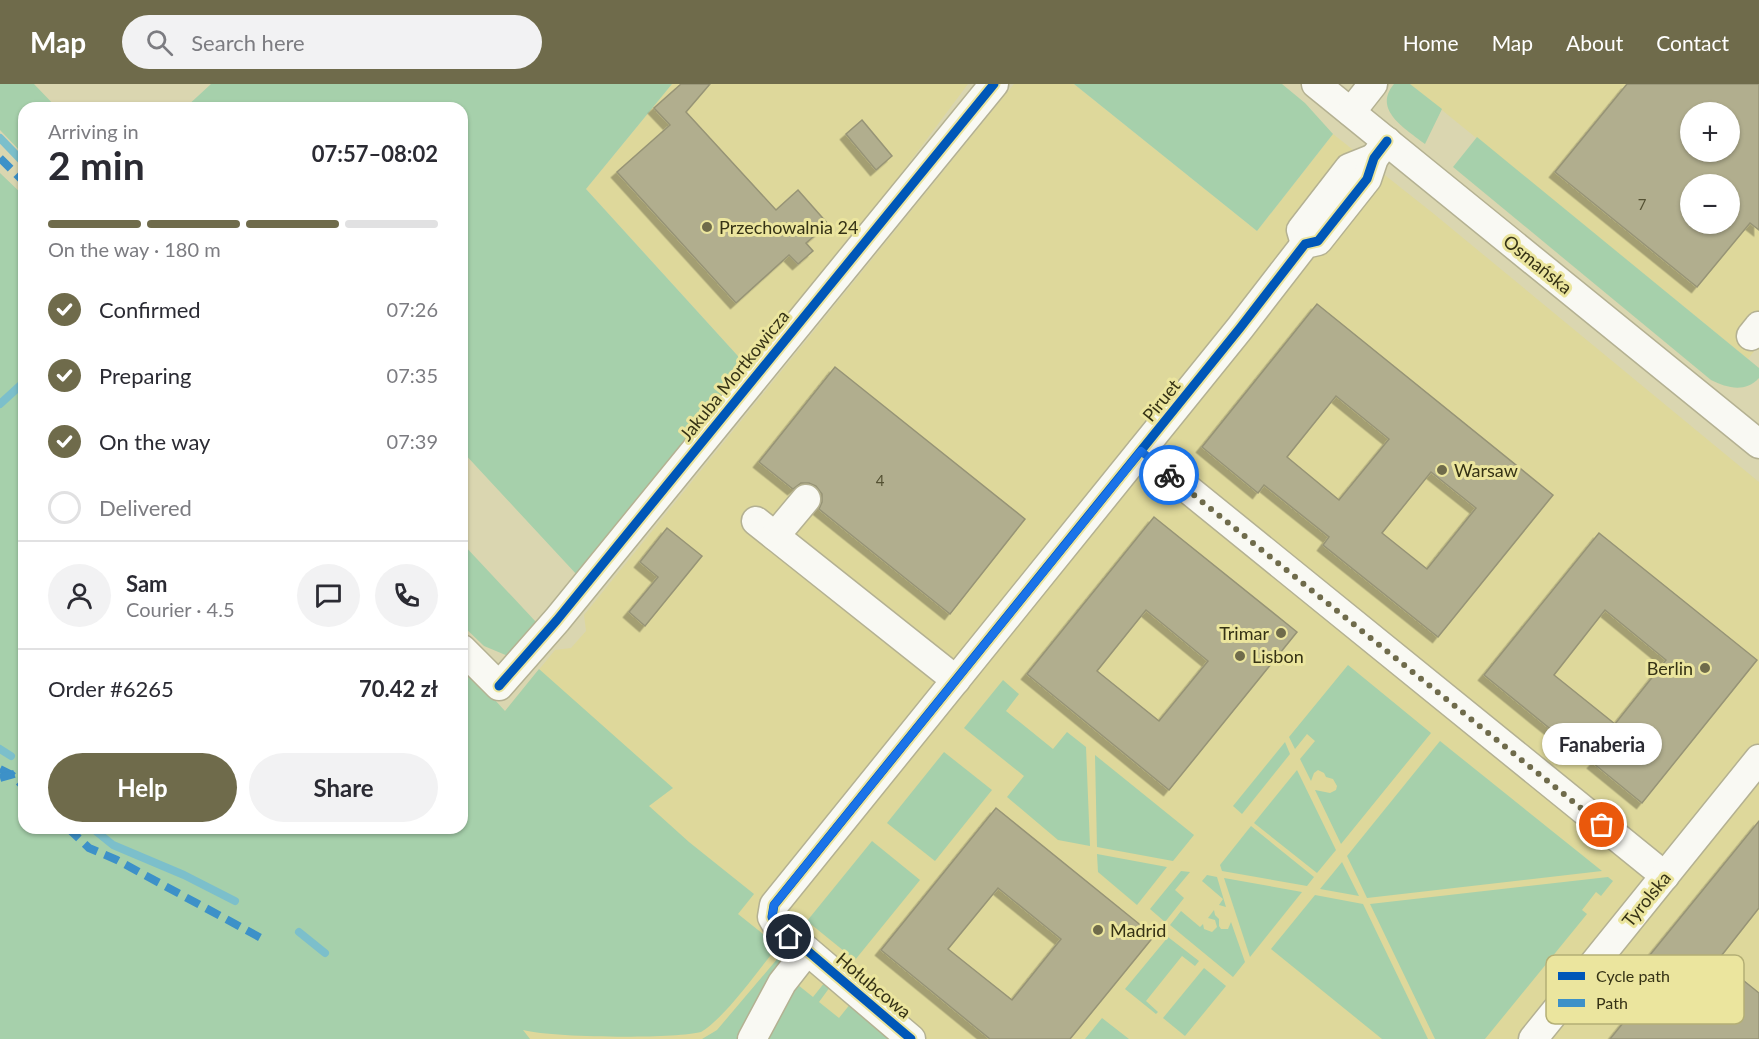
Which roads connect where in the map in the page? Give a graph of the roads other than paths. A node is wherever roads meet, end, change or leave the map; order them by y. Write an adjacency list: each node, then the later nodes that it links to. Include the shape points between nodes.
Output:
1 (994, 84): 9 (street, Jakuba Mortkowicza, via 499,686)
2 (1316, 84): 4 (street, Osmańska)
3 (1373, 84): 4 (street)
4 (1351, 112): 5 (street, Osmańska)
5 (1380, 149): 6 (street, Osmańska); 7 (street, Piruet, via 1367,179 1318,241 1305,244)
6 (1755, 432)
7 (1141, 451): 10 (street, Piruet); 12 (street)
8 (806, 499): 10 (street, via 765,528)
9 (468, 655)
10 (956, 680): 13 (street, Piruet)
11 (1759, 759): 12 (street, Tyrolska)
12 (1665, 876): 15 (street, Tyrolska)
13 (774, 905): 14 (street, Hołubcowa, via 772,917 776,924)
14 (807, 951): 17 (street, via 782,983); 18 (street, Hołubcowa)
15 (1601, 955)
16 (1546, 1023): 19 (street, Tyrolska)
17 (752, 1039)
18 (911, 1039)
19 (1533, 1039)

